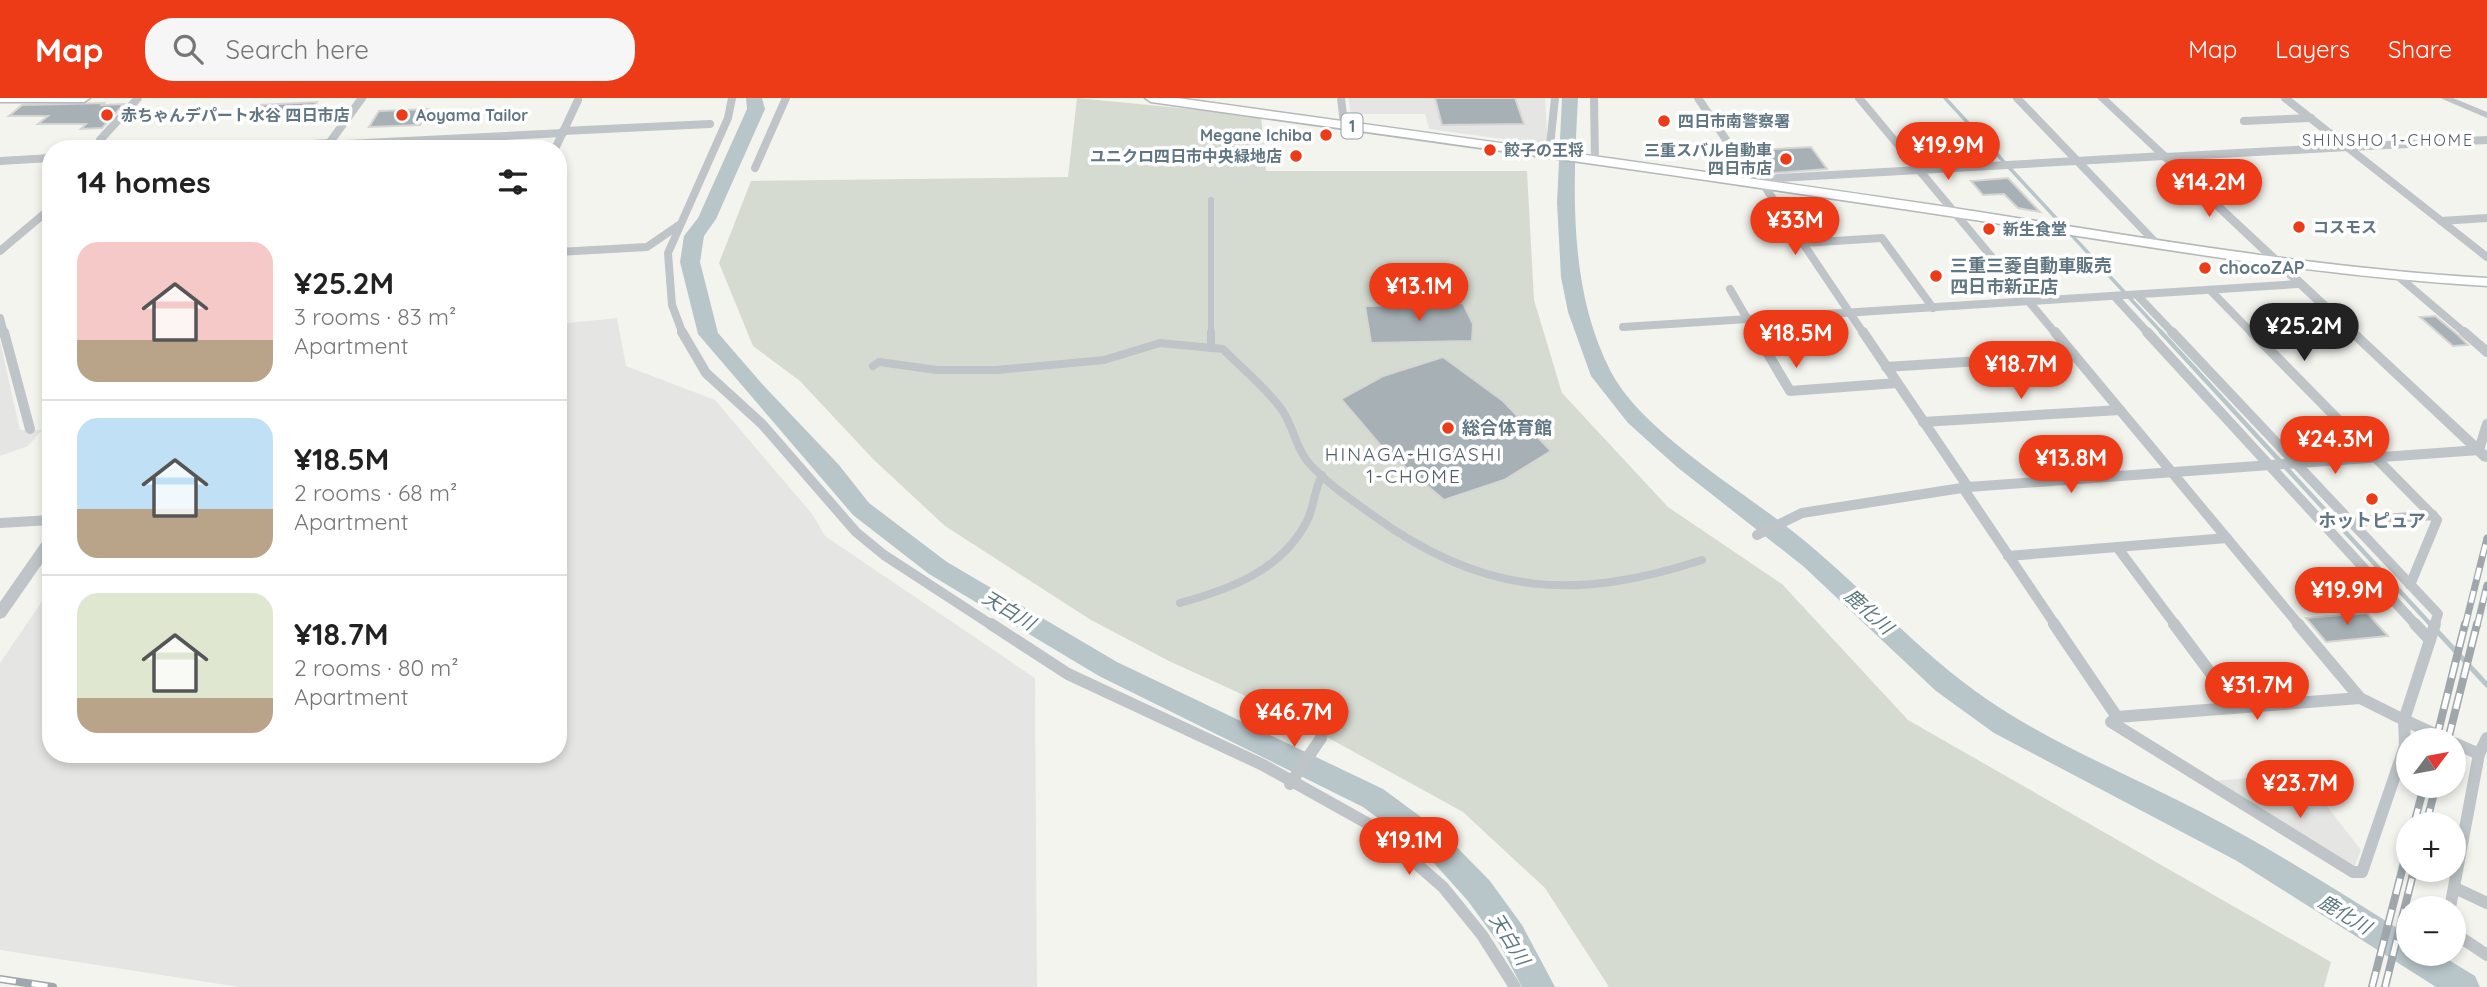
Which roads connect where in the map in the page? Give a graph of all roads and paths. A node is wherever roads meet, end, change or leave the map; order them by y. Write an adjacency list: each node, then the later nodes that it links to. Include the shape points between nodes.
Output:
1 (0, 98): 2 (highway)
2 (84, 98)
3 (138, 98): 24 (street)
4 (362, 98): 25 (street)
5 (732, 98): 44 (street, via 728,118)
6 (786, 98): 36 (street)
7 (1151, 98): 22 (highway, 1)
8 (1340, 98): 22 (street)
9 (1555, 98): 30 (street)
10 (1594, 98): 33 (street)
11 (1698, 98): 38 (street, via 1741,162)
12 (1859, 98): 37 (street)
13 (2017, 98): 35 (street)
14 (2102, 98): 31 (street)
15 (2285, 98): 19 (street)
16 (2445, 98): 18 (street)
17 (578, 100): 23 (street)
18 (2487, 115)
19 (2311, 118): 20 (street); 29 (street)
20 (2244, 121)
21 (710, 124): 23 (street)
22 (1344, 124): 30 (highway, 1)
23 (563, 132): 26 (street); 27 (street)
24 (100, 140)
25 (331, 140)
26 (428, 140)
27 (559, 140)
28 (2487, 140): 29 (street)
29 (2348, 147): 31 (street); 43 (street)
30 (1551, 155): 33 (highway, 1)
31 (2165, 156): 35 (street); 50 (street)
32 (42, 159): 34 (street)
33 (1595, 160): 38 (highway, 1)
34 (0, 161)
35 (2079, 161): 37 (street); 46 (street)
36 (755, 168)
37 (1919, 170): 38 (street, via 1778,178); 40 (street)
38 (1763, 184): 40 (highway, 1); 45 (street)
39 (1211, 201): 64 (street)
40 (1954, 213): 46 (highway, 1); 58 (street)
41 (42, 216): 47 (street)
42 (2487, 218): 43 (street)
43 (2441, 221): 49 (street)
44 (679, 225): 48 (street, via 647,247); 104 (street, via 668,253 673,305 684,341 706,373 762,424 856,533 1068,674)
45 (1803, 243): 59 (street, via 1882,239); 60 (street)
46 (2157, 243): 50 (highway, 1)
47 (0, 251)
48 (567, 251)
49 (2487, 257)
50 (2276, 260): 51 (highway, 1); 53 (street)
51 (2399, 277): 52 (highway, 1); 65 (street)
52 (2487, 282)
53 (2298, 284): 55 (street); 74 (street)
54 (1730, 289): 62 (street)
55 (2210, 290): 56 (street); 75 (street)
56 (2136, 295): 57 (street); 76 (street)
57 (2117, 296): 58 (street); 77 (street)
58 (2030, 302): 59 (street); 66 (street)
59 (1933, 308): 60 (street)
60 (1852, 313): 62 (street); 68 (street)
61 (0, 318): 73 (street)
62 (1749, 319): 63 (street); 69 (street, via 1790,391)
63 (1623, 327)
64 (1211, 348): 67 (street, via 1160,343 1104,360 996,370 937,370 879,362); 79 (street, via 1223,349 1284,411 1303,457)
65 (2487, 352)
66 (2074, 355): 68 (street); 70 (street)
67 (873, 366)
68 (1886, 367): 69 (street)
69 (1897, 383): 71 (street)
70 (2120, 410): 71 (street); 78 (street)
71 (1923, 422): 80 (street)
72 (2487, 424): 74 (street)
73 (30, 429)
74 (2483, 454): 75 (street)
75 (2377, 457): 76 (street); 81 (street)
76 (2293, 463): 77 (street); 83 (street)
77 (2273, 465): 78 (street); 94 (street)
78 (2172, 472): 80 (street); 86 (street)
79 (1322, 475): 90 (street, via 1381,523 1437,557 1495,578 1541,587 1594,587 1664,575); 92 (street, via 1311,497 1310,515 1275,561 1218,593)
80 (1965, 487): 85 (street, via 1839,506 1798,516); 89 (street)
81 (2433, 515): 83 (street); 91 (street, via 2437,520)
82 (42, 521): 84 (street)
83 (2351, 522): 91 (street)
84 (0, 523)
85 (1757, 535)
86 (2227, 538): 87 (street); 95 (street)
87 (2117, 547): 89 (street); 96 (street)
88 (42, 553): 93 (street)
89 (2008, 556): 97 (street)
90 (1702, 560)
91 (2410, 584): 94 (street, via 2438,614)
92 (1180, 603)
93 (0, 613)
94 (2431, 639): 98 (street)
95 (2360, 698): 96 (street); 98 (street)
96 (2236, 707): 97 (street)
97 (2117, 718): 98 (street, via 2111,722 2353,872 2362,872 2405,746)
98 (2404, 720): 99 (street)
99 (2422, 728)
100 (1322, 733): 104 (street)
101 (2487, 738): 103 (street)
102 (2466, 748): 103 (street)
103 (2479, 754): 105 (street)
104 (1292, 781): 110 (street, via 1350,812 1418,862 1477,923)
105 (2455, 888): 106 (street); 107 (street)
106 (2453, 896)
107 (2487, 903)
108 (2466, 941): 109 (street)
109 (2487, 955)
110 (1515, 987)

